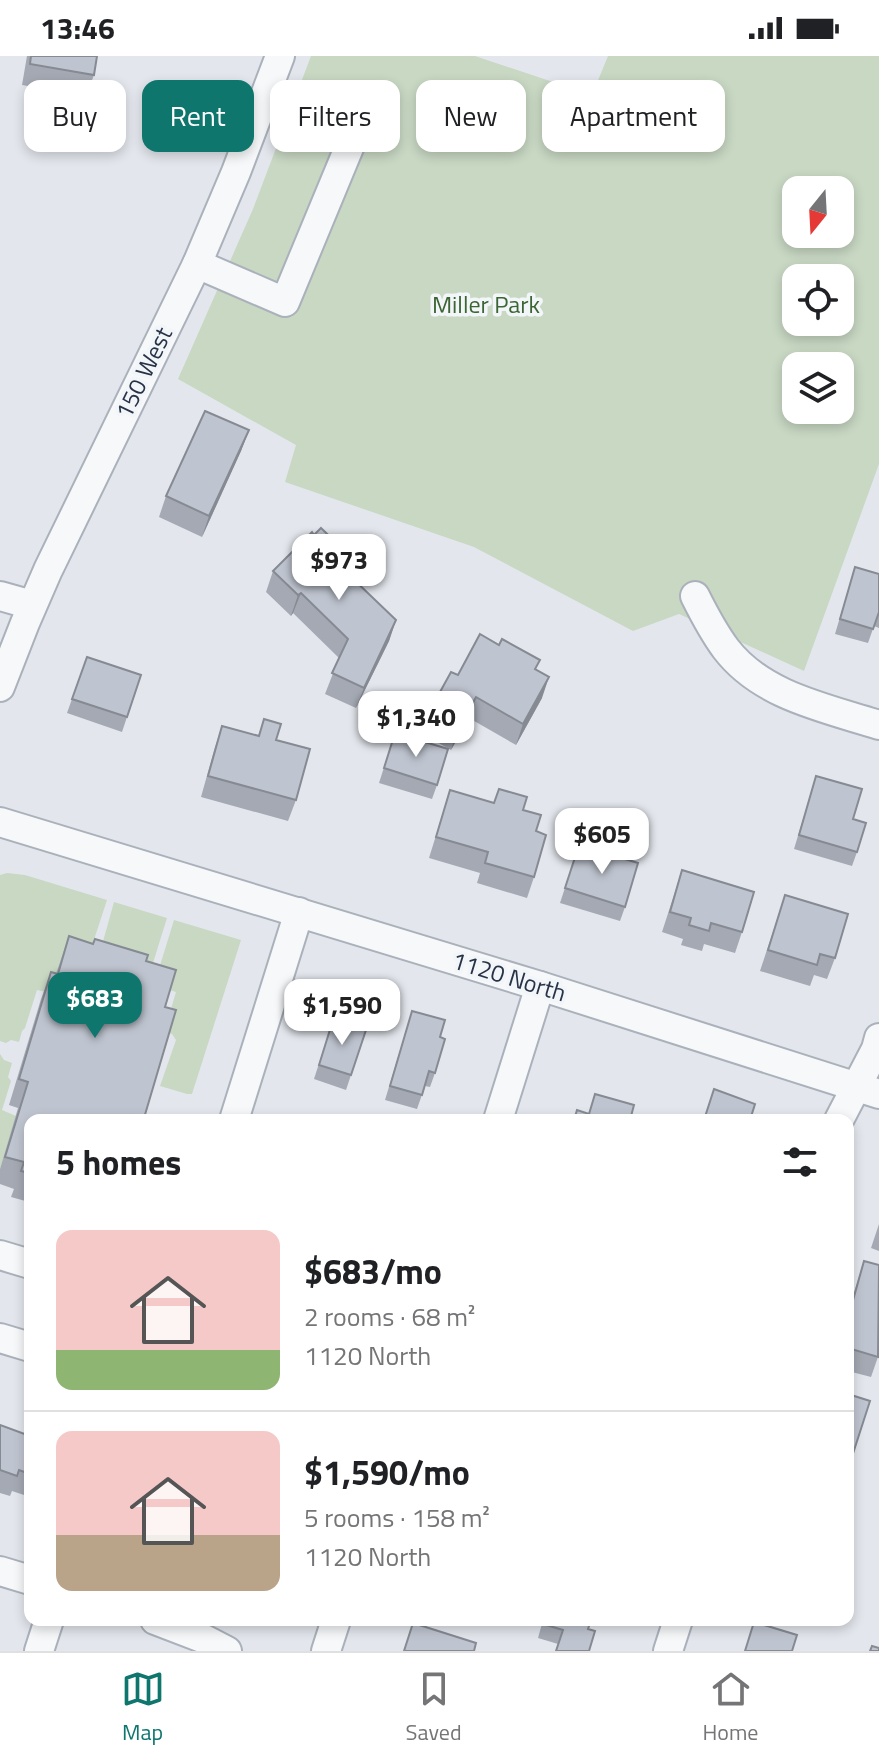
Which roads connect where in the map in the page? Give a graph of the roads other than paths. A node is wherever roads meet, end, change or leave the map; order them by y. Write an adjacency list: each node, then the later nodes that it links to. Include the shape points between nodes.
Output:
1 (280, 56): 2 (street, 150 West)
2 (265, 96): 3 (street, 150 West); 3 (street, via 353,138 285,302)
3 (197, 264): 6 (street, 150 West)
4 (0, 596): 6 (street)
5 (695, 596): 8 (street, via 728,651 753,674 780,692)
6 (32, 605): 7 (street, 150 West)
7 (0, 687)
8 (879, 725)
9 (0, 822): 10 (street, 1120 North)
10 (299, 912): 11 (street, 1120 North); 14 (street)
11 (540, 986): 13 (street, 1120 North); 15 (street)
12 (879, 1038): 13 (street)
13 (868, 1090): 16 (street)
14 (236, 1114)
15 (500, 1114)
16 (845, 1114)
17 (0, 1255): 18 (street)
18 (24, 1262)
19 (0, 1338): 20 (street)
20 (24, 1345)
21 (0, 1571): 22 (street)
22 (24, 1578)
23 (47, 1626): 27 (street)
24 (171, 1626): 28 (street)
25 (334, 1626): 29 (street)
26 (676, 1626): 30 (street)
27 (39, 1651)
28 (227, 1651)
29 (326, 1651)
30 (668, 1651)

